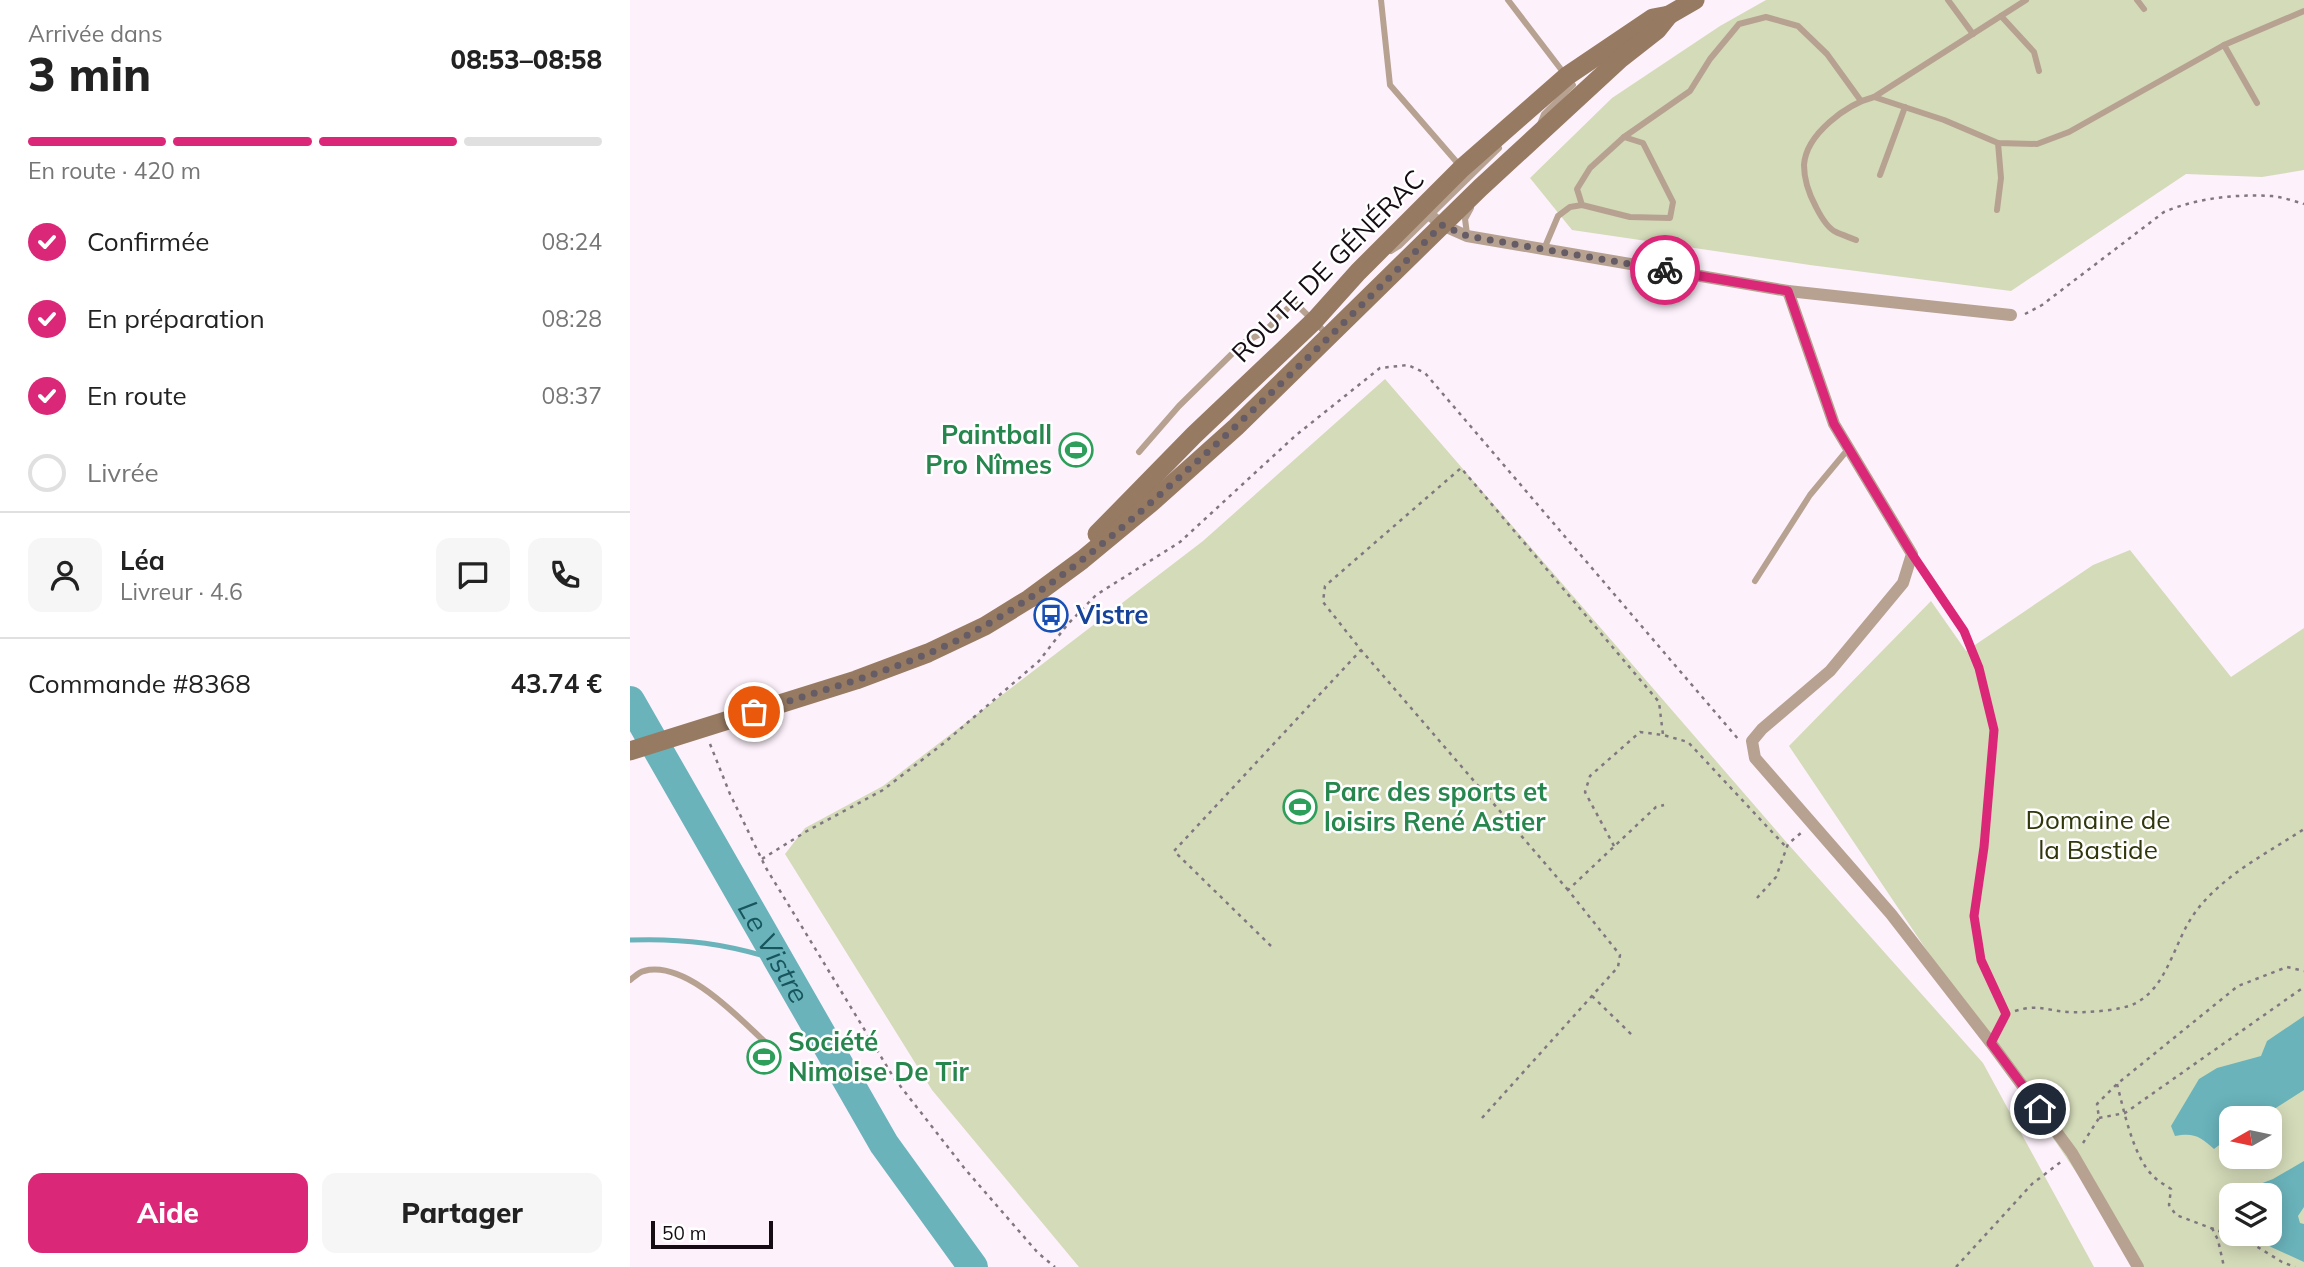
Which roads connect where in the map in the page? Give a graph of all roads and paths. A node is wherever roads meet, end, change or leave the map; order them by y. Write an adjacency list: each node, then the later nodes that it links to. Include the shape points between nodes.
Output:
1 (1381, 0): 27 (lane, via 1390,85)
2 (1508, 0): 15 (lane)
3 (1695, 0): 9 (street, ROUTE DE GÉNÉRAC)
4 (1948, 0): 11 (lane)
5 (2026, 0): 10 (lane)
6 (2137, 0): 7 (lane)
7 (2144, 9)
8 (2304, 11): 12 (lane)
9 (1669, 15): 13 (street, ROUTE DE GÉNÉRAC); 15 (street, ROUTE DE GÉNÉRAC, via 1653,19)
10 (2000, 16): 11 (lane); 14 (lane, via 2034,52)
11 (1973, 34): 16 (lane)
12 (2224, 45): 18 (lane); 25 (lane, via 2069,132 2037,144)
13 (1620, 59): 23 (street, ROUTE DE GÉNÉRAC); 32 (lane, via 1477,198 1465,219)
14 (2039, 71)
15 (1567, 76): 19 (street, ROUTE DE GÉNÉRAC); 23 (lane, via 1573,85 1544,114)
16 (1874, 97): 17 (lane); 20 (lane)
17 (1861, 101): 22 (lane, via 1827,54 1798,26 1766,17 1739,24 1690,91); 33 (lane, via 1825,125 1804,164 1808,191 1819,215 1833,231)
18 (2257, 103)
19 (1533, 106): 21 (lane); 27 (street, ROUTE DE GÉNÉRAC)
20 (1905, 107): 25 (lane); 26 (lane)
21 (1516, 132)
22 (1624, 137): 29 (lane, via 1590,168 1577,189); 29 (lane, via 1643,143 1673,202 1670,218 1630,217)
23 (1535, 139): 27 (street, ROUTE DE GÉNÉRAC)
24 (1506, 141): 27 (lane)
25 (1998, 143): 30 (lane, via 2001,178)
26 (1880, 175)
27 (1471, 177): 31 (street, ROUTE DE GÉNÉRAC); 35 (street, ROUTE DE GÉNÉRAC)
28 (2304, 204): 37 (path, via 2274,196 2185,204 2164,212 2042,305 2027,314)
29 (1582, 205): 34 (lane, via 1558,216)
30 (1997, 210)
31 (1436, 220): 32 (street); 35 (lane); 38 (street, ROUTE DE GÉNÉRAC)
32 (1467, 236): 34 (street)
33 (1856, 240)
34 (1544, 249): 36 (street)
35 (1358, 272): 38 (street, ROUTE DE GÉNÉRAC)
36 (1788, 291): 37 (street); 39 (street, via 1834,424)
37 (2011, 315)
38 (1323, 330): 40 (lane, via 1294,302 1264,332 1243,343); 43 (street, ROUTE DE GÉNÉRAC, via 1194,435); 43 (street, ROUTE DE GÉNÉRAC, via 1268,397 1151,503)
39 (1849, 448): 41 (street); 42 (lane, via 1810,495)
40 (1139, 452)
41 (1912, 554): 48 (street, via 1903,583 1830,671 1752,741); 62 (lane, via 1964,631 1979,668 1994,730 1974,916 1981,960)
42 (1755, 581)
43 (1047, 584): 45 (street, ROUTE DE GÉNÉRAC, via 985,626 928,653)
44 (1361, 650): 46 (path, via 1323,602 1325,586 1461,468 1659,702); 55 (path); 57 (path, via 1174,851)
45 (696, 730): 47 (street, ROUTE DE GÉNÉRAC); 54 (path)
46 (1663, 735): 52 (path, via 1640,732 1590,776 1585,792); 53 (path, via 1688,742)
47 (630, 751)
48 (1755, 758): 50 (street); 54 (path, via 1425,373 1408,365 1380,368 1296,436 1180,542 1096,595 1039,661 883,790)
49 (1664, 805): 52 (path, via 1656,807)
50 (1811, 824): 53 (path); 65 (street, via 1891,914)
51 (2304, 829): 62 (path, via 2220,887 2194,914 2152,992 2137,1002 2124,1008 2069,1012 2030,1006)
52 (1614, 846): 55 (path)
53 (1787, 848): 56 (path, via 1776,877)
54 (762, 859): 72 (path, via 894,1078 965,1169)
55 (1568, 890): 61 (path, via 1620,955 1618,967)
56 (1757, 898)
57 (1271, 946)
58 (2304, 971): 66 (path, via 2287,967 2238,986)
59 (630, 980): 64 (lane, via 643,971 667,971 705,988)
60 (2304, 987): 67 (path)
61 (1592, 996): 63 (path); 68 (path)
62 (2006, 1014): 65 (lane)
63 (1632, 1035)
64 (765, 1042)
65 (1991, 1043): 70 (street)
66 (2117, 1084): 67 (path); 69 (path, via 2097,1104)
67 (2125, 1113): 69 (path); 71 (path, via 2144,1164 2171,1189 2169,1205 2176,1215)
68 (1482, 1118)
69 (2099, 1118): 70 (path)
70 (2076, 1149): 73 (path, via 2032,1184); 74 (street)
71 (2212, 1228): 75 (path); 76 (path)
72 (1055, 1267)
73 (1956, 1267)
74 (2138, 1267)
75 (2224, 1267)
76 (2295, 1267)

